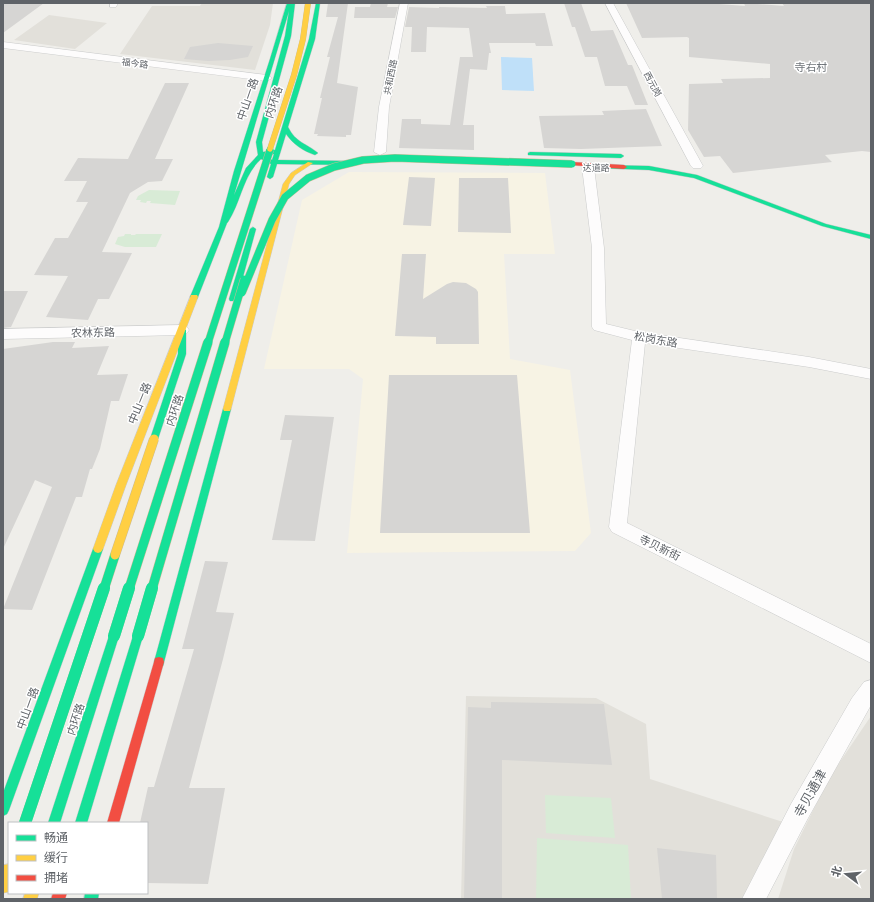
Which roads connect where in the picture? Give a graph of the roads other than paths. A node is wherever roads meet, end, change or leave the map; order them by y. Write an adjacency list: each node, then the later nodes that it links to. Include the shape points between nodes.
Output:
1 (289, 3): 9 (main road, 中山一路)
2 (293, 3): 11 (main road, via 286,43)
3 (308, 3): 46 (main road, 内环路, bridge, via 303,40 294,75)
4 (318, 3): 10 (main road, via 312,39)
5 (322, 3): 24 (main road, via 313,50)
6 (404, 3): 14 (street, 共和西路, via 384,107)
7 (609, 3): 20 (street, 西元岗)
8 (3, 45): 9 (street, 福今路)
9 (267, 78): 30 (main road, 中山一路, via 231,186)
10 (285, 126): 12 (main road); 12 (main road, via 294,142 318,153 291,152)
11 (258, 144): 12 (main road); 15 (main road)
12 (278, 148): 15 (main road); 18 (main road)
13 (358, 152): 14 (main road, 达道路)
14 (380, 152): 16 (main road, 达道路)
15 (261, 156): 18 (main road); 30 (main road, via 249,170 232,212)
16 (629, 156)
17 (682, 161): 20 (main road)
18 (274, 162): 19 (main road, 达道路); 31 (main road)
19 (310, 163): 21 (main road, 达道路); 33 (main road, via 293,174 289,180)
20 (696, 166): 23 (main road)
21 (588, 167): 22 (main road, 达道路); 40 (street, 松岗东路, via 598,248 599,327)
22 (624, 167): 32 (main road, 达道路, via 685,173 824,225); 37 (main road, bridge, via 395,158 353,162 318,173 296,186 279,205)
23 (708, 170)
24 (273, 183)
25 (760, 190): 26 (main road)
26 (810, 210)
27 (830, 217): 29 (main road)
28 (262, 220): 37 (main road, bridge)
29 (857, 224)
30 (222, 226): 31 (main road); 38 (main road, 中山一路)
31 (254, 227): 34 (main road)
32 (871, 237)
33 (273, 238): 34 (main road); 36 (main road)
34 (246, 254): 35 (main road)
35 (235, 292): 36 (main road); 47 (main road)
36 (258, 292): 49 (main road, via 185,569)
37 (236, 309): 48 (main road, bridge)
38 (182, 330): 39 (street, 农林东路); 44 (main road, 中山一路, via 118,492); 45 (main road, bridge, via 182,354)
39 (3, 334)
40 (639, 337): 41 (street, 松岗东路, via 809,362); 42 (street, 寺贝新街, via 618,527)
41 (871, 374)
42 (871, 654)
43 (871, 689): 52 (street, 寺贝通津, via 859,705 799,812)
44 (3, 810)
45 (25, 822)
46 (54, 822)
47 (74, 822)
48 (81, 822)
49 (113, 822)
50 (8, 873): 51 (main road)
51 (3, 887)
52 (754, 899)

